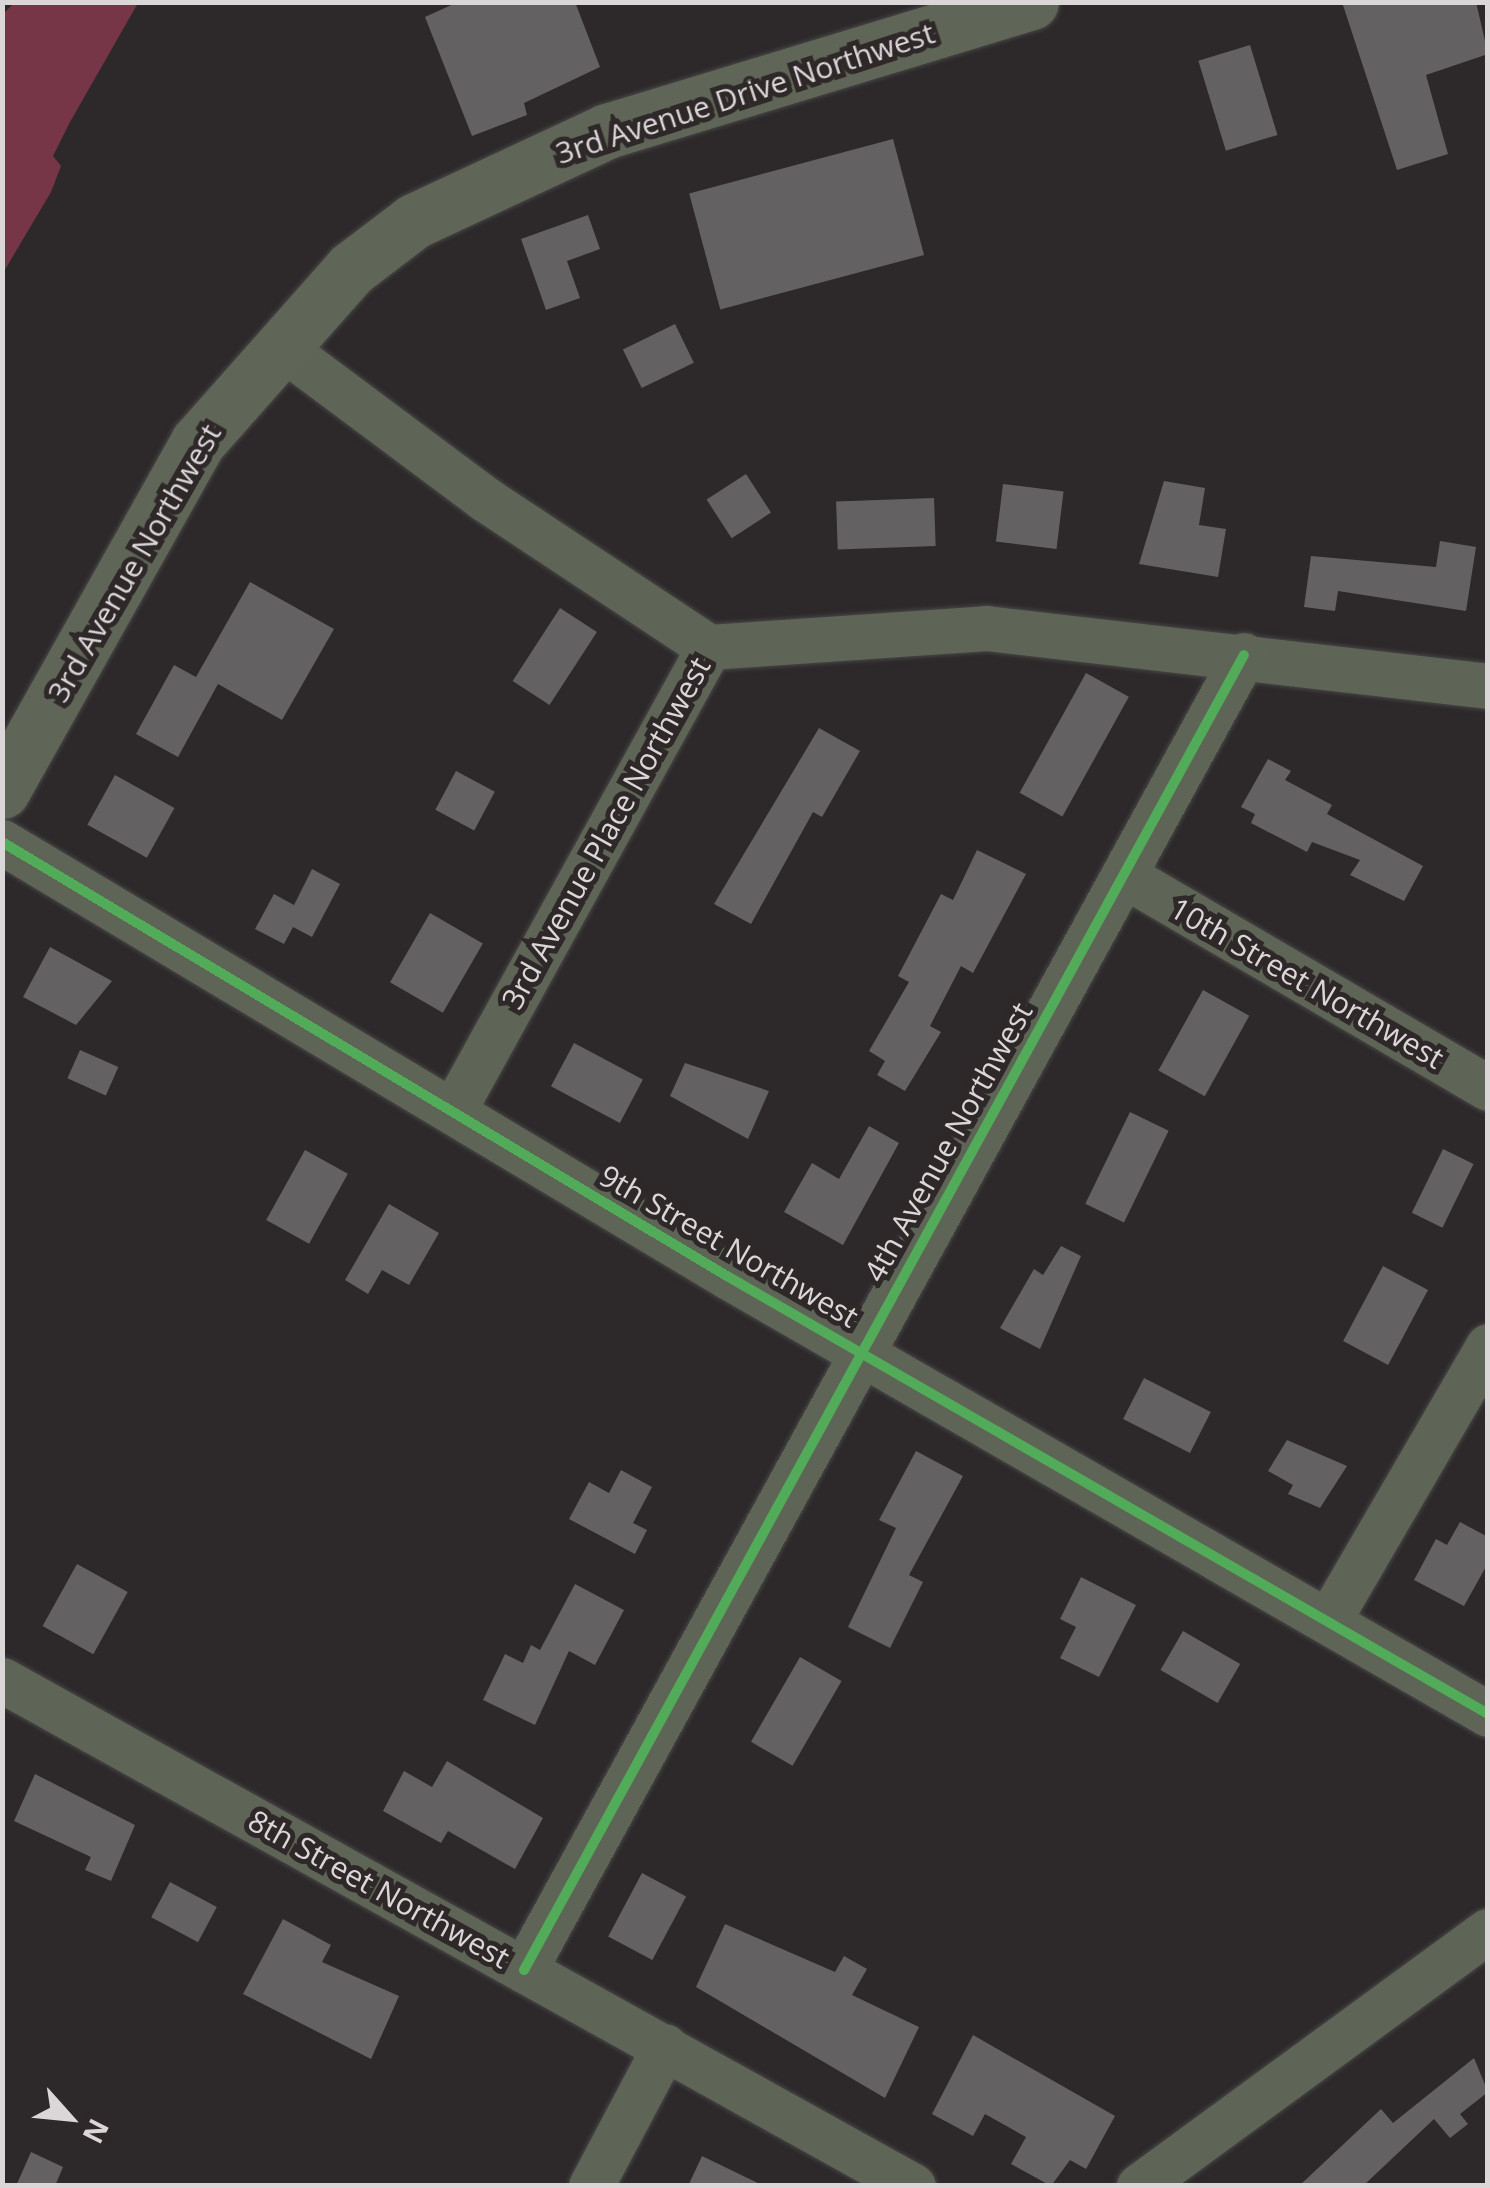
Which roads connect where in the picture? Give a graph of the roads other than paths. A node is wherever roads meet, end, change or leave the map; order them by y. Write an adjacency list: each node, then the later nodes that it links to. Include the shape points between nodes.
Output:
1 (1031, 2): 2 (main road, 3rd Avenue Drive Northwest, via 608,131 534,162 414,222 351,269)
2 (280, 346): 3 (street, 3rd Avenue Place Northwest, via 485,499); 6 (main road, 3rd Avenue Northwest, via 198,442)
3 (709, 648): 4 (street, via 986,628); 10 (street, 3rd Avenue Place Northwest)
4 (1244, 655): 5 (street); 8 (street, 4th Avenue Northwest)
5 (1488, 686)
6 (2, 791)
7 (2, 842): 10 (street, 9th Street Northwest)
8 (1126, 877): 9 (street, 10th Street Northwest); 12 (street, 4th Avenue Northwest)
9 (1488, 1088)
10 (453, 1111): 12 (street, 9th Street Northwest)
11 (1488, 1346): 13 (street)
12 (859, 1351): 13 (street, 9th Street Northwest); 17 (street, 4th Avenue Northwest)
13 (1328, 1622): 15 (street, 9th Street Northwest)
14 (2, 1680): 17 (street, 8th Street Northwest)
15 (1488, 1714)
16 (1488, 1931): 21 (street)
17 (524, 1970): 18 (street, 8th Street Northwest)
18 (665, 2046): 19 (street); 20 (street, 8th Street Northwest)
19 (591, 2186)
20 (913, 2186)
21 (1138, 2186)

